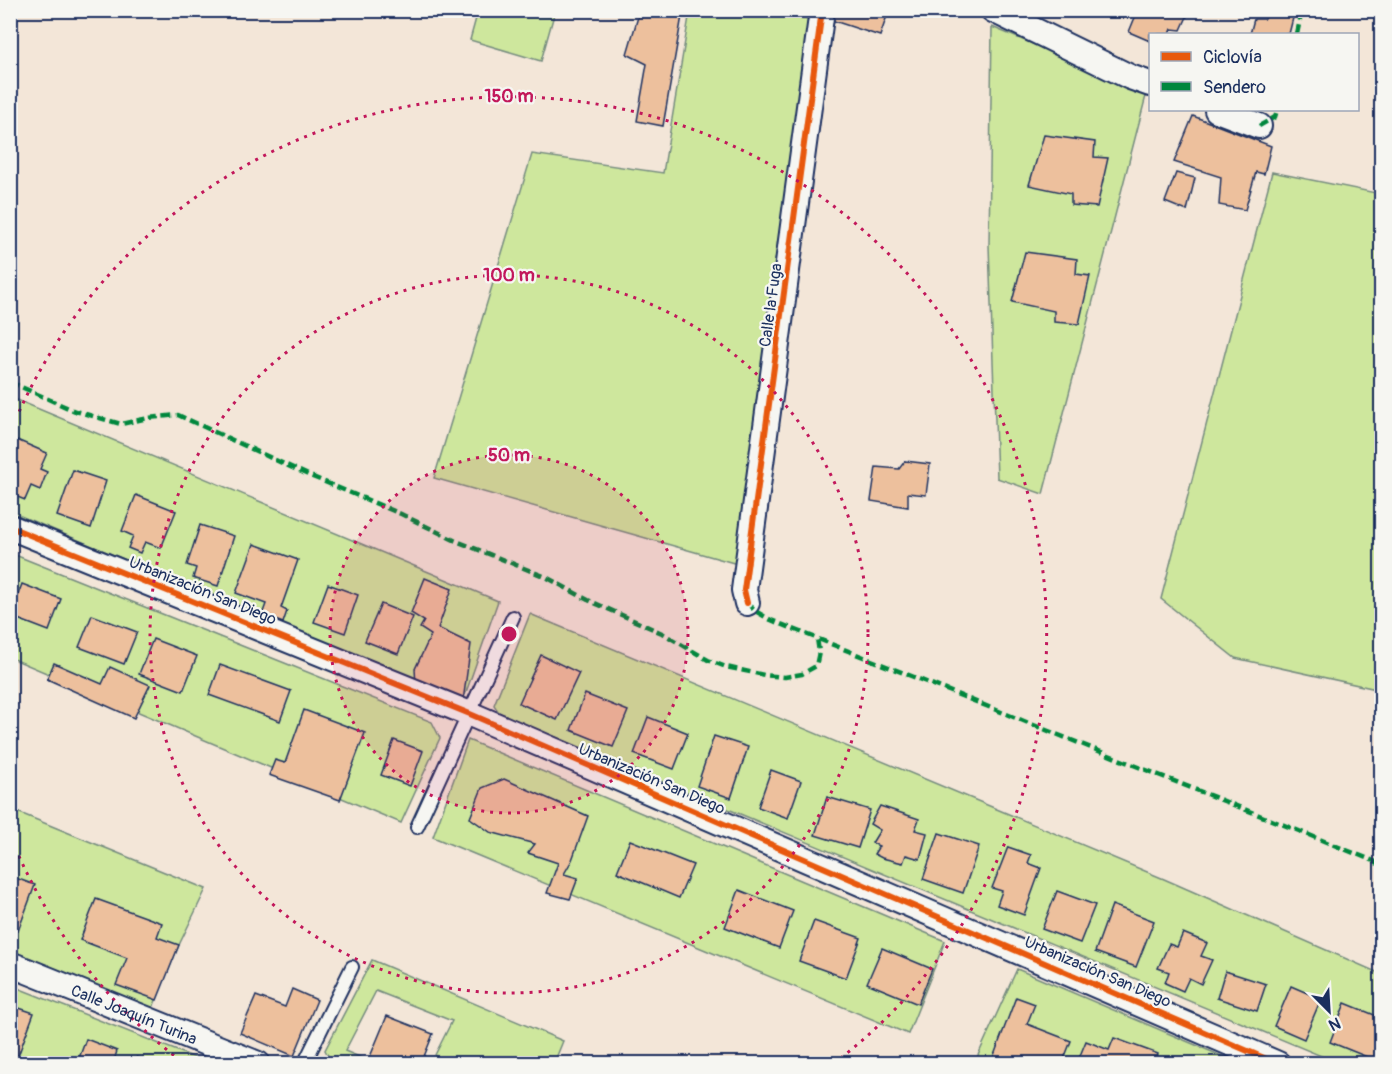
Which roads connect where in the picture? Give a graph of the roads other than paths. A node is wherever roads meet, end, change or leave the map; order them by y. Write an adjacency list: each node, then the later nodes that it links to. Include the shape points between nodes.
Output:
1 (822, 10): 7 (street, Calle la Fuga, via 744,590)
2 (993, 10): 3 (street)
3 (1149, 84)
4 (1220, 111): 5 (street)
5 (1259, 126)
6 (10, 526): 9 (street, Urbanización San Diego)
7 (747, 603)
8 (513, 618): 9 (lane)
9 (470, 714): 10 (lane); 15 (street, Urbanización San Diego)
10 (417, 827)
11 (10, 964): 13 (street, Calle Joaquín Turina)
12 (352, 967): 14 (lane)
13 (258, 1064)
14 (304, 1064)
15 (1278, 1064)

